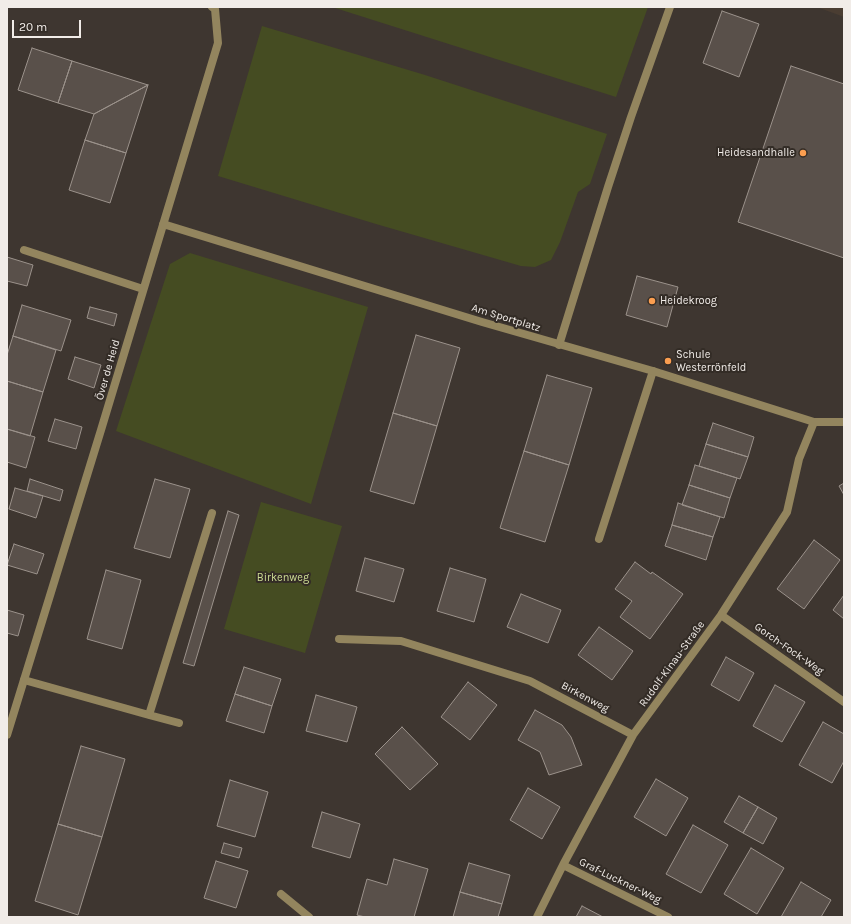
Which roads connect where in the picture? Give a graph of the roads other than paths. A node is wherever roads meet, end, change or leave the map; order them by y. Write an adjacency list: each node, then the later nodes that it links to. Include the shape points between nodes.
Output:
1 (670, 7): 6 (street, via 631,117)
2 (214, 8): 3 (street, Över de Heid, via 218,43)
3 (163, 224): 5 (street, Över de Heid); 6 (street, Am Sportplatz)
4 (24, 250): 5 (street)
5 (143, 289): 14 (street, Över de Heid)
6 (560, 345): 7 (street, Am Sportplatz)
7 (653, 371): 8 (street, Am Sportplatz); 11 (street)
8 (814, 422): 9 (street, Am Sportplatz); 12 (street, Rudolf-Kinau-Straße, via 799,459 787,512)
9 (844, 422)
10 (212, 513): 16 (street)
11 (600, 539)
12 (721, 615): 15 (street, Gorch-Fock-Weg); 19 (street, Rudolf-Kinau-Straße)
13 (339, 639): 19 (street, Birkenweg, via 401,642 530,681)
14 (24, 680): 16 (street); 18 (street, Över de Heid)
15 (844, 702)
16 (149, 715): 17 (street)
17 (179, 723)
18 (7, 735)
19 (633, 735): 20 (street, Rudolf-Kinau-Straße)
20 (563, 865): 23 (street, Rudolf-Kinau-Straße); 24 (street, Graf-Luckner-Weg)
21 (282, 894): 22 (street)
22 (309, 917)
23 (537, 917)
24 (668, 917)

